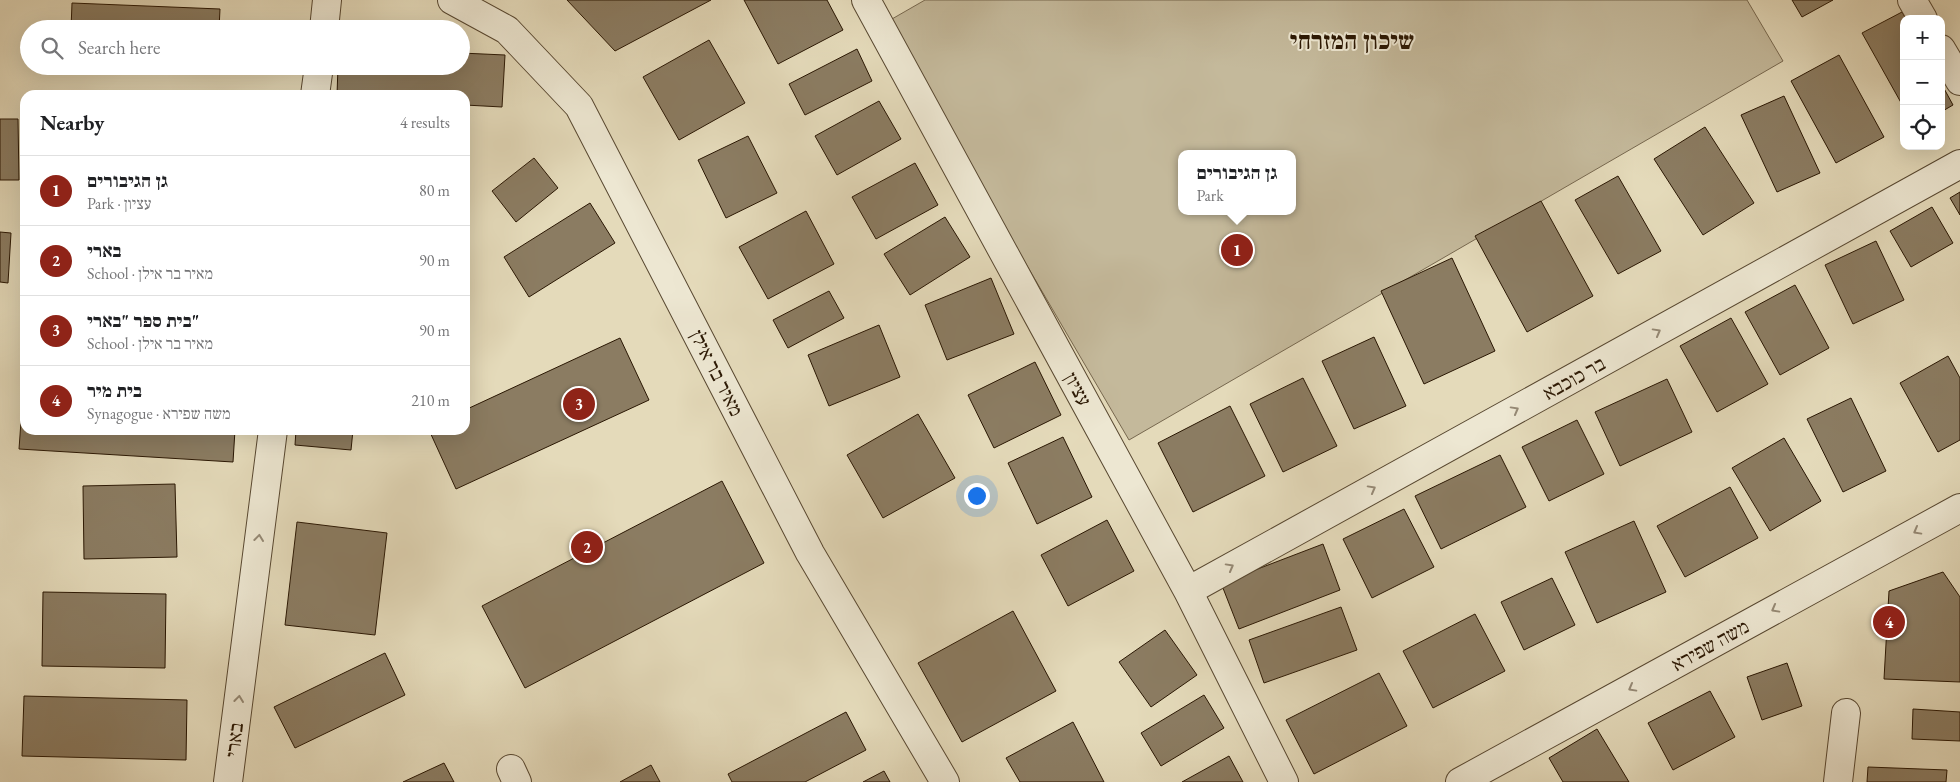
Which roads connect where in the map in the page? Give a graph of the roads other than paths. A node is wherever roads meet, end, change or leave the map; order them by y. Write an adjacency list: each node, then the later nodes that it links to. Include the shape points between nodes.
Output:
1 (327, 0): 6 (street)
2 (452, 0): 17 (street, מאיר בר אילן, via 507,30 579,106 810,553)
3 (866, 0): 14 (street, עציון)
4 (1912, 0): 5 (street)
5 (1921, 15)
6 (325, 20)
7 (1945, 56): 9 (street)
8 (318, 75): 10 (street)
9 (1960, 81)
10 (316, 90)
11 (1960, 164): 14 (street, בר כוכבא, one-way to 11)
12 (272, 435): 16 (street, בארי, one-way to 12)
13 (1960, 508): 19 (street, משה שפירא, one-way to 19)
14 (1188, 591): 18 (street, עציון)
15 (1846, 713): 20 (street)
16 (228, 782)
17 (945, 782)
18 (1284, 782)
19 (1460, 782)
20 (1838, 782)

